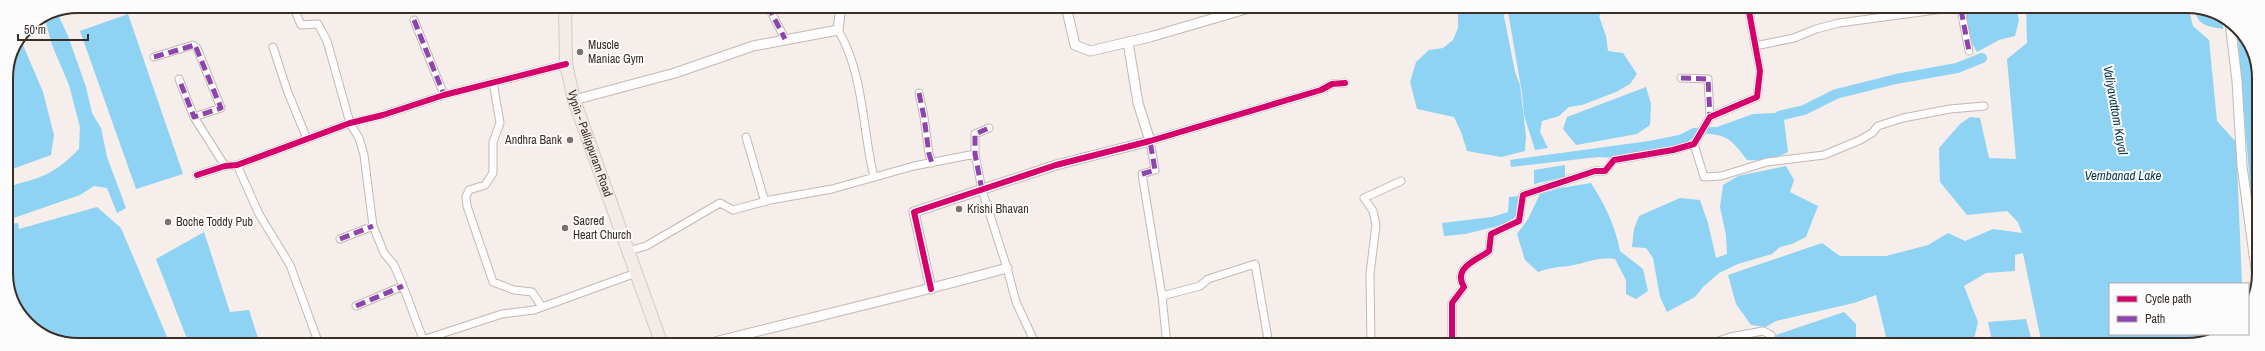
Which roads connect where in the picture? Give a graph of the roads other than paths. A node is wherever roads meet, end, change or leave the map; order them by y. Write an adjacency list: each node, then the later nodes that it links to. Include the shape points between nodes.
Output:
1 (296, 13): 30 (street, via 301,25 318,24 327,41)
2 (565, 13): 19 (main road, Vypin - Pallippuram Road)
3 (772, 13): 13 (street)
4 (840, 13): 11 (street)
5 (1068, 13): 14 (street, via 1075,45 1090,51)
6 (1231, 13): 14 (street)
7 (1749, 13): 15 (street)
8 (1914, 13): 15 (street, via 1839,23 1794,38)
9 (1962, 13): 17 (street)
10 (414, 20): 25 (street)
11 (838, 30): 13 (street); 41 (street, via 848,47)
12 (2231, 30): 47 (street, via 2242,166)
13 (785, 39): 26 (street, via 753,46 675,73)
14 (1128, 42): 34 (street, via 1138,103)
15 (1756, 46): 29 (street, via 1760,71 1758,97)
16 (273, 47): 33 (street, via 286,90)
17 (1969, 51)
18 (154, 58): 28 (street, via 192,45 197,48 221,108)
19 (566, 64): 22 (street); 26 (main road, Vypin - Pallippuram Road)
20 (1681, 78): 29 (street, via 1708,79)
21 (179, 79): 28 (street)
22 (493, 82): 25 (street); 55 (street, via 500,123 493,142 493,173 485,185 468,190 467,206 493,282 502,287 532,292)
23 (1344, 83): 34 (street, via 1332,84 1321,90)
24 (919, 93): 37 (street)
25 (444, 95): 30 (street)
26 (574, 100): 48 (main road, Vypin - Pallippuram Road)
27 (1984, 106): 35 (street, via 1950,109 1903,118 1878,126 1860,140 1824,155 1768,162 1721,176 1704,177)
28 (194, 117): 39 (street)
29 (1710, 117): 35 (street)
30 (350, 123): 33 (street); 45 (street, via 359,138 364,155)
31 (989, 128): 36 (street, via 975,134)
32 (746, 137): 44 (street)
33 (307, 139): 38 (street)
34 (1150, 141): 43 (street, via 1056,164); 53 (street, via 1155,170 1142,174)
35 (1694, 144): 65 (street, via 1614,160 1605,171 1595,171 1523,195 1519,221 1491,234 1490,251 1465,266 1461,275 1464,287 1452,303)
36 (976, 154): 37 (street); 43 (street)
37 (932, 162): 41 (street)
38 (237, 165): 39 (street); 56 (street, via 259,214 290,265)
39 (225, 166): 40 (street)
40 (197, 175)
41 (874, 177): 44 (street, via 832,190)
42 (1401, 181): 64 (street, via 1364,198 1373,212 1376,225 1370,274)
43 (982, 190): 49 (street); 52 (street, via 914,212)
44 (765, 202): 48 (street, via 733,210 720,203 646,246)
45 (373, 226): 46 (street); 51 (street, via 384,253 394,265)
46 (340, 239)
47 (2252, 240)
48 (628, 250): 50 (main road, Vypin - Pallippuram Road)
49 (1007, 268): 52 (street); 61 (street, via 1016,302)
50 (636, 272): 55 (street); 59 (main road, Vypin - Pallippuram Road)
51 (403, 286): 54 (street); 57 (street)
52 (931, 289): 60 (street)
53 (1162, 296): 62 (street); 63 (street, via 1200,286 1208,279 1255,264)
54 (356, 306)
55 (542, 307): 58 (street, via 502,314)
56 (317, 338)
57 (423, 338)
58 (426, 338)
59 (660, 338)
60 (730, 338)
61 (1033, 338)
62 (1166, 338)
63 (1268, 338)
64 (1372, 338)
65 (1452, 338)
66 (1727, 338): 67 (street, via 1764,331)
67 (1771, 338)

